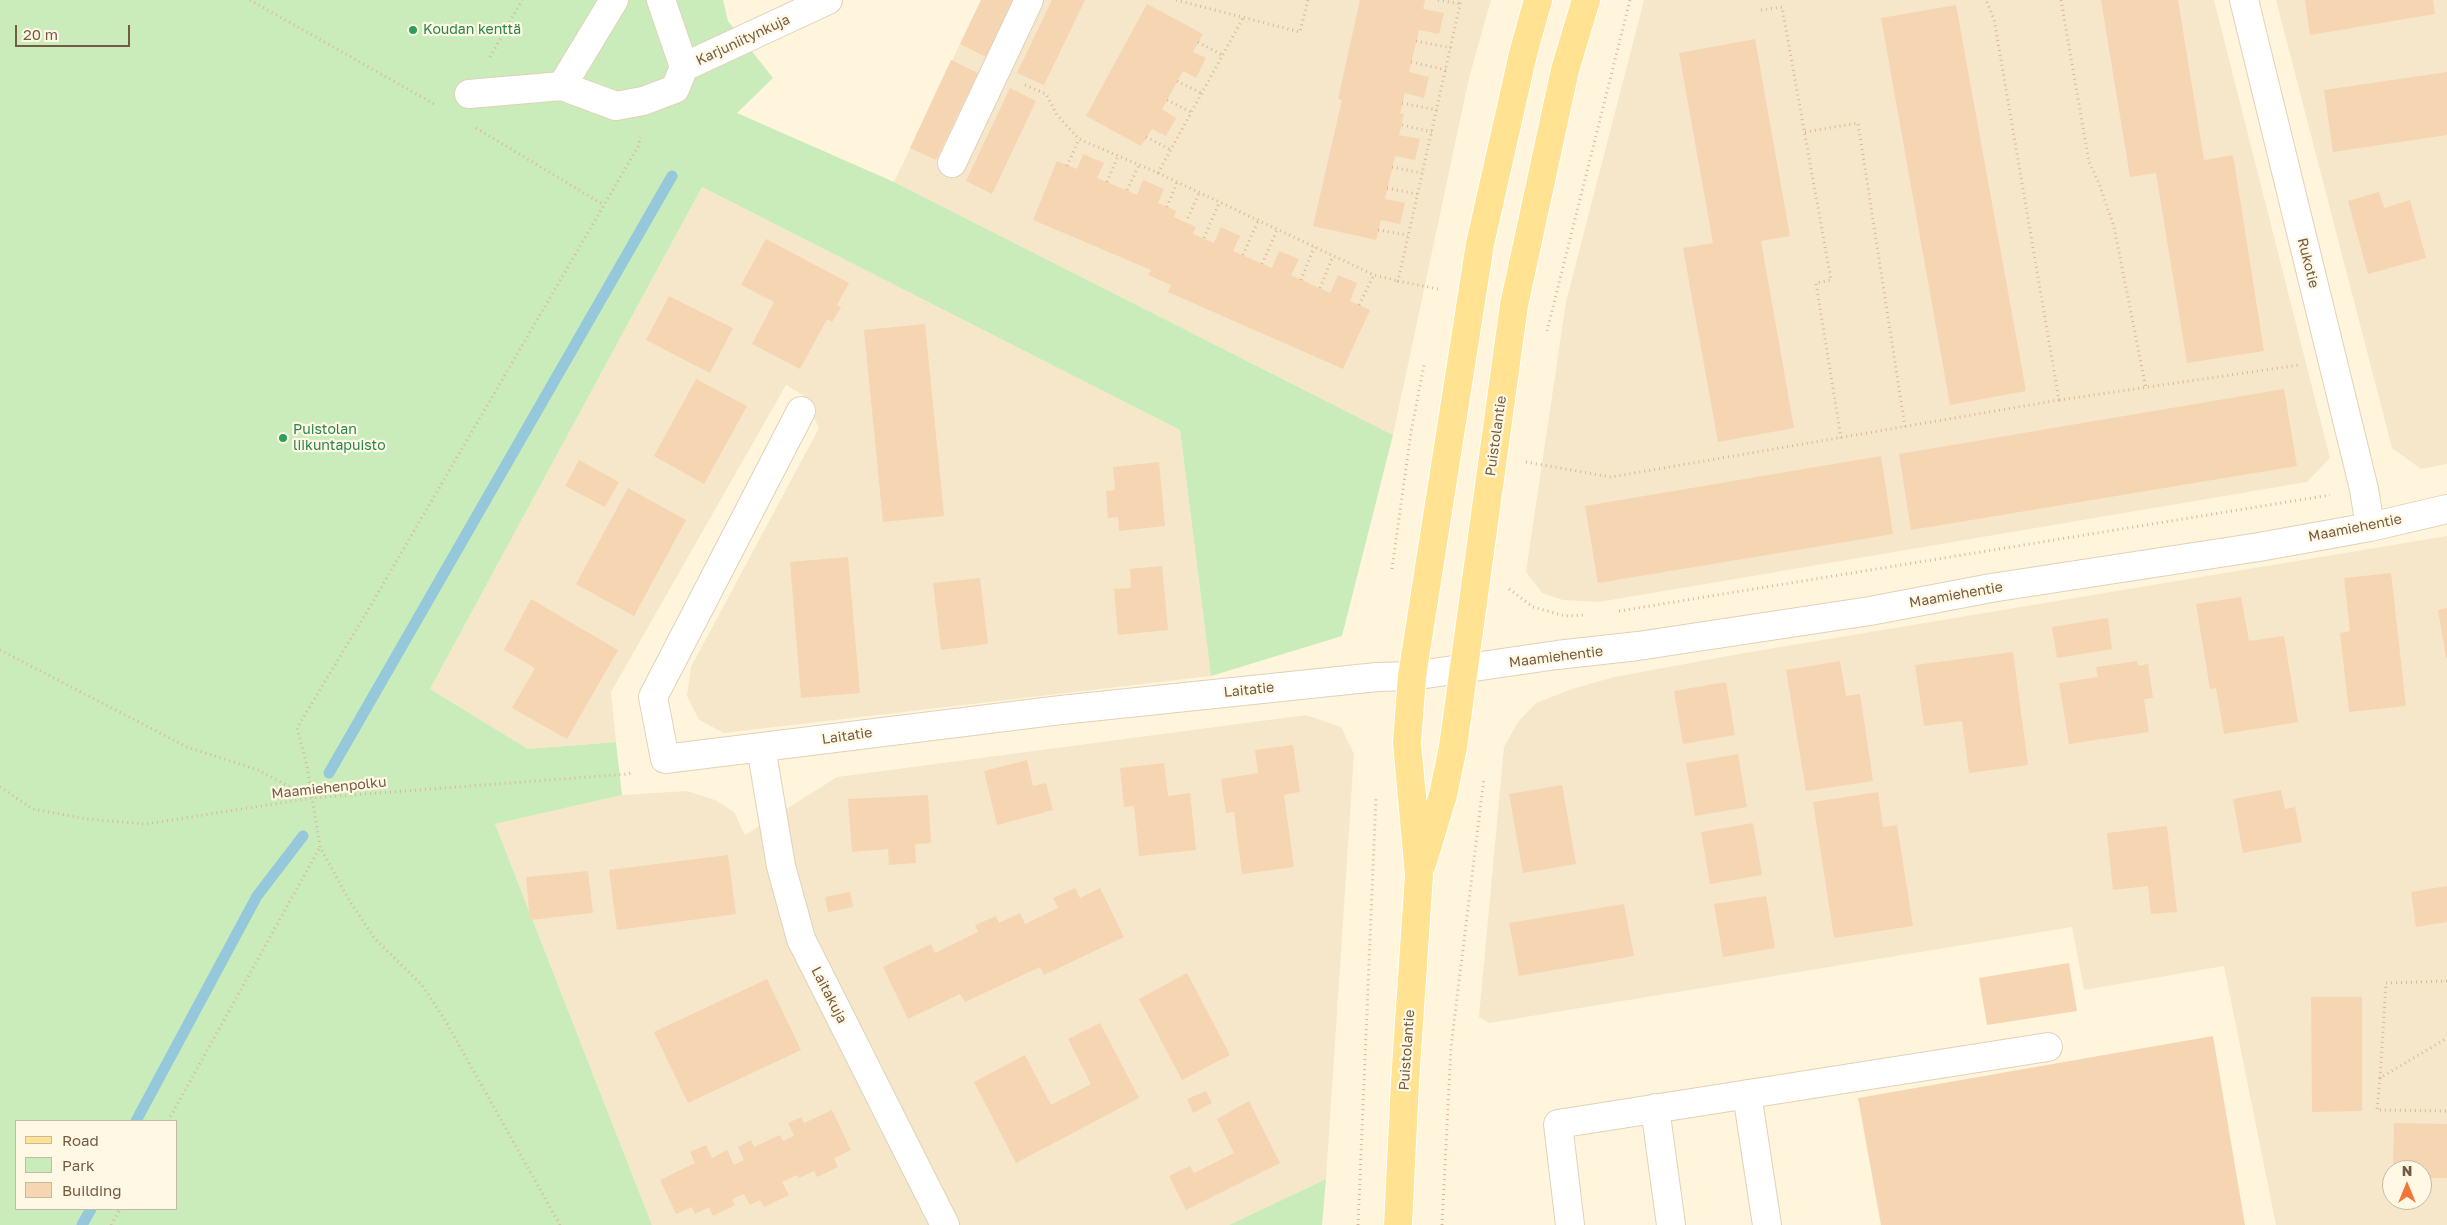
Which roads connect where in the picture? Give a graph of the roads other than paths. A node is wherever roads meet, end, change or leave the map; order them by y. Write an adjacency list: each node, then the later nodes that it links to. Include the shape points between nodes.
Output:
1 (614, 0): 9 (street)
2 (661, 0): 8 (street)
3 (828, 0): 8 (street, Karjuniitynkuja)
4 (1029, 0): 11 (street)
5 (1538, 0): 16 (main road, Puistolantie, via 1480,244)
6 (1586, 0): 15 (main road, Puistolantie, via 1565,70 1514,305)
7 (2244, 0): 14 (street, Rukotie, via 2364,489)
8 (684, 67): 9 (street, via 675,89 643,101 616,106)
9 (562, 86): 10 (street)
10 (469, 94)
11 (952, 163)
12 (801, 410): 17 (street, Laitatie, via 653,697 665,759)
13 (2447, 509): 14 (street, Maamiehentie)
14 (2370, 527): 15 (street, Maamiehentie, via 1991,588 1870,611)
15 (1463, 670): 16 (street, Maamiehentie); 18 (main road, Puistolantie, via 1443,794)
16 (1412, 676): 17 (street, Laitatie, via 1051,711); 18 (main road, Puistolantie, via 1407,743)
17 (761, 747): 22 (street, Laitakuja, via 781,866 801,939)
18 (1419, 875): 23 (main road, Puistolantie)
19 (2048, 1047): 20 (street)
20 (1747, 1094): 21 (street); 26 (street)
21 (1655, 1108): 24 (street, via 1558,1124); 25 (street)
22 (945, 1225)
23 (1398, 1225)
24 (1570, 1225)
25 (1671, 1225)
26 (1767, 1225)

